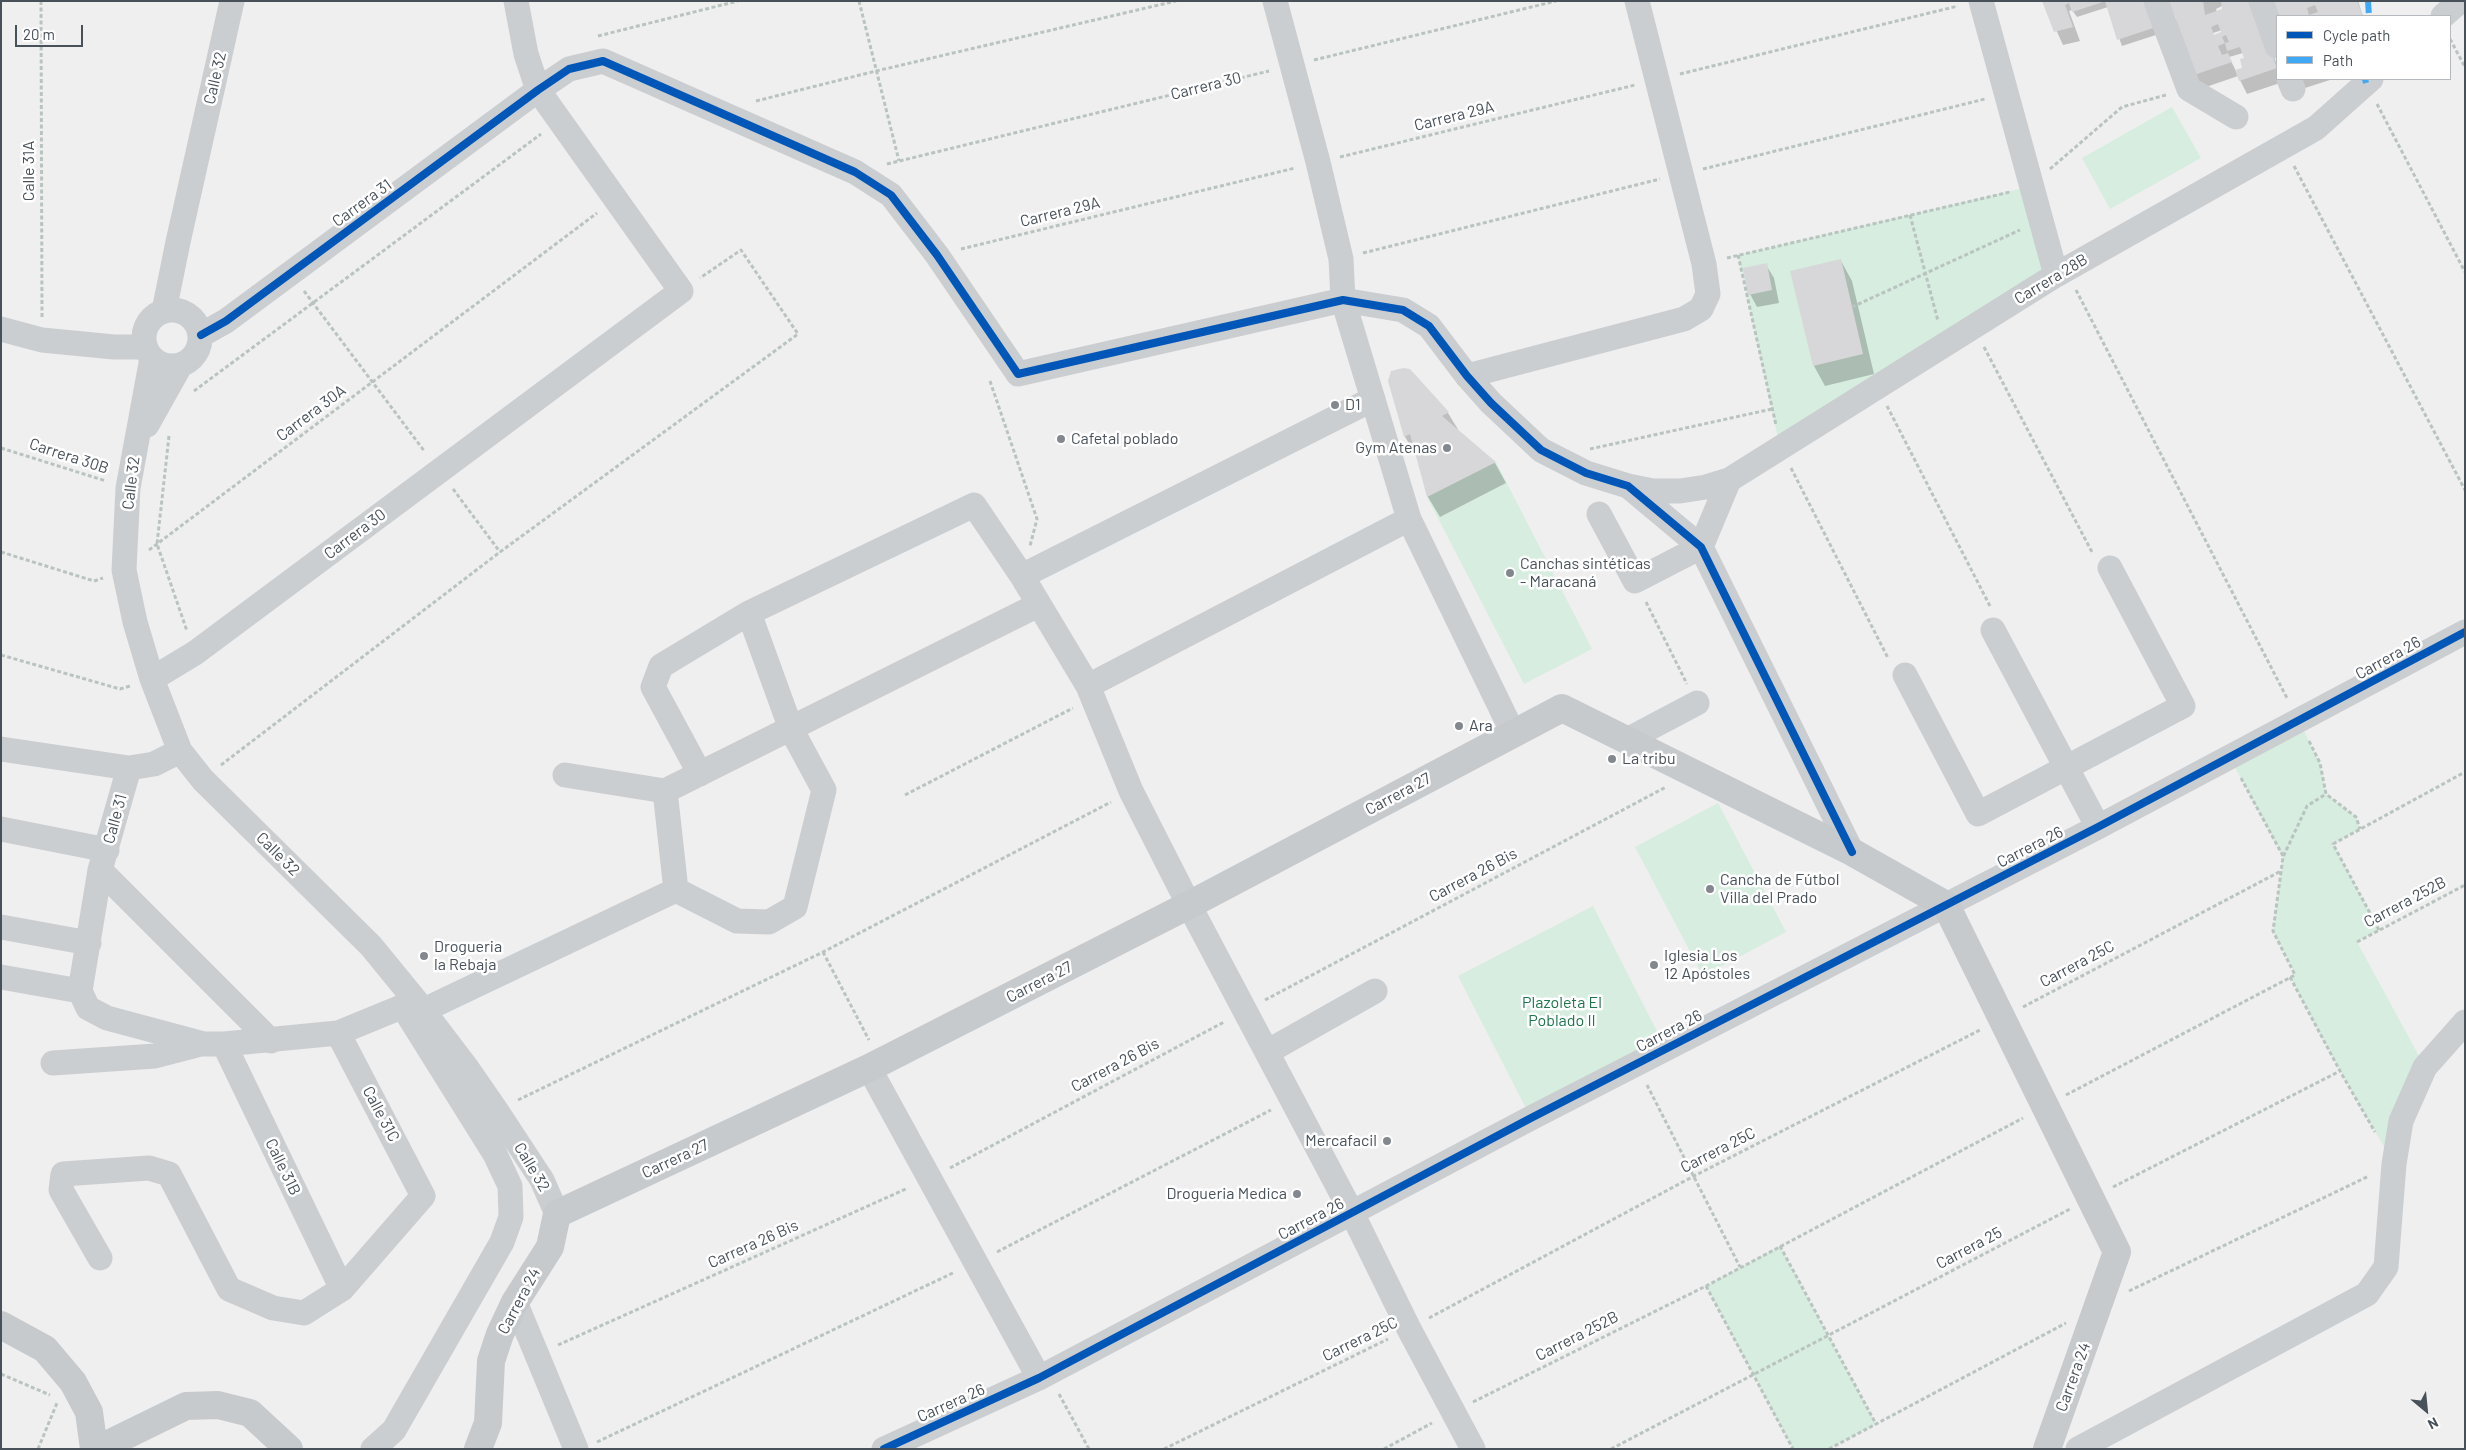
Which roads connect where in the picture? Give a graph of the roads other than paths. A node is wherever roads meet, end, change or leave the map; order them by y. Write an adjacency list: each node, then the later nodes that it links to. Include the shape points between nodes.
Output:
1 (232, 1): 16 (street, Calle 32, via 178,242)
2 (516, 1): 12 (street, via 526,54)
3 (1275, 1): 15 (street, via 1341,259)
4 (1637, 1): 20 (street, via 1704,264 1708,294 1701,309 1684,318)
5 (2156, 1): 13 (street, via 2189,89)
6 (2261, 1): 10 (street)
7 (2460, 1): 9 (street)
8 (1974, 2): 14 (street, via 2041,221)
9 (2444, 15)
10 (2276, 43)
11 (2369, 81): 14 (street, Carrera 28B, via 2316,128)
12 (538, 90): 15 (street, Carrera 31, via 569,69 603,61 855,172 891,196 938,255 1018,374); 16 (street, Carrera 31, via 226,321); 35 (street, Carrera 30, via 681,291 194,653)
13 (2236, 117)
14 (2061, 272): 23 (street, Carrera 28B)
15 (1343, 300): 20 (street, Carrera 28B, via 1403,310 1429,326); 21 (street)
16 (186, 319): 18 (street, via 151,320); 19 (street, via 200,346 189,362)
17 (1, 329): 18 (street, via 42,340)
18 (147, 347): 19 (street, via 170,366); 22 (street, Calle 32)
19 (180, 366): 22 (street, Calle 32)
20 (1467, 376): 24 (street, Carrera 28B, via 1541,450 1586,473)
21 (1373, 399): 26 (street); 29 (street)
22 (136, 445): 35 (street, Calle 32, via 128,488 124,570)
23 (1729, 480): 24 (street, Carrera 28B, via 1680,491 1653,491); 27 (street)
24 (1628, 486): 27 (street)
25 (1599, 514): 27 (street, via 1636,581)
26 (1409, 519): 36 (street); 39 (street)
27 (1701, 547): 50 (street)
28 (2104, 566): 43 (street, via 2182,706)
29 (1022, 576): 30 (street); 31 (street, via 974,506)
30 (1038, 604): 36 (street); 38 (street)
31 (749, 613): 38 (street); 45 (street, via 661,666 653,687)
32 (1994, 623): 43 (street)
33 (2465, 632): 48 (street, Carrera 26)
34 (1898, 669): 43 (street, via 1978,814)
35 (152, 679): 42 (street, Calle 32)
36 (1091, 692): 54 (street, via 1131,792)
37 (1697, 703): 40 (street)
38 (791, 729): 45 (street); 52 (street, via 824,790 795,907 769,922 737,921)
39 (1513, 733): 40 (main road, Carrera 27, via 1562,708); 54 (main road, Carrera 27)
40 (1627, 740): 50 (main road)
41 (1, 749): 44 (street)
42 (180, 751): 44 (street, via 154,764); 60 (street, Calle 32, via 203,780 371,946)
43 (2066, 767): 48 (street)
44 (129, 768): 51 (street, Calle 31)
45 (700, 774): 47 (street)
46 (565, 776): 47 (street)
47 (664, 791): 52 (street)
48 (2098, 827): 53 (street, Carrera 26)
49 (1, 829): 51 (street)
50 (1852, 852): 53 (main road)
51 (103, 860): 56 (street, Calle 31); 63 (street)
52 (676, 890): 60 (street)
53 (1946, 905): 68 (street, Carrera 26); 83 (main road, Carrera 24, via 2118,1252)
54 (1189, 906): 65 (street); 67 (main road, Carrera 27)
55 (1, 927): 56 (street)
56 (89, 943): 58 (street, Calle 31)
57 (1, 978): 58 (street)
58 (80, 991): 64 (street, via 88,1008 107,1018)
59 (1375, 991): 65 (street)
60 (415, 1006): 62 (street); 69 (street, Calle 32, via 496,1110 542,1180); 79 (street, via 510,1186 511,1217 502,1242 394,1430)
61 (2465, 1022): 84 (street, via 2425,1067 2401,1121 2394,1164 2386,1267 2367,1294)
62 (338, 1033): 63 (street); 71 (street, Calle 31C, via 423,1196)
63 (271, 1041): 64 (street)
64 (214, 1044): 66 (street, via 155,1056); 71 (street, Calle 31B)
65 (1266, 1052): 68 (street)
66 (53, 1063)
67 (875, 1065): 69 (main road, Carrera 27); 74 (street, via 930,1178)
68 (1352, 1213): 74 (street, Carrera 26); 82 (street)
69 (557, 1214): 72 (main road, Carrera 24, via 550,1247)
70 (100, 1258): 71 (street, via 61,1190 63,1174 149,1168 169,1174 229,1289 273,1308 304,1313)
71 (342, 1289)
72 (515, 1302): 75 (street); 80 (main road, Carrera 24, via 491,1361 488,1424)
73 (1, 1326): 76 (main road, via 45,1349 73,1382 89,1412)
74 (1043, 1376): 81 (street, Carrera 26)
75 (584, 1447)
76 (94, 1449)
77 (98, 1449): 78 (main road, via 186,1406 218,1405 250,1413)
78 (290, 1449)
79 (373, 1449)
80 (478, 1449)
81 (884, 1449)
82 (1473, 1449)
83 (2047, 1449)
84 (2078, 1449)

